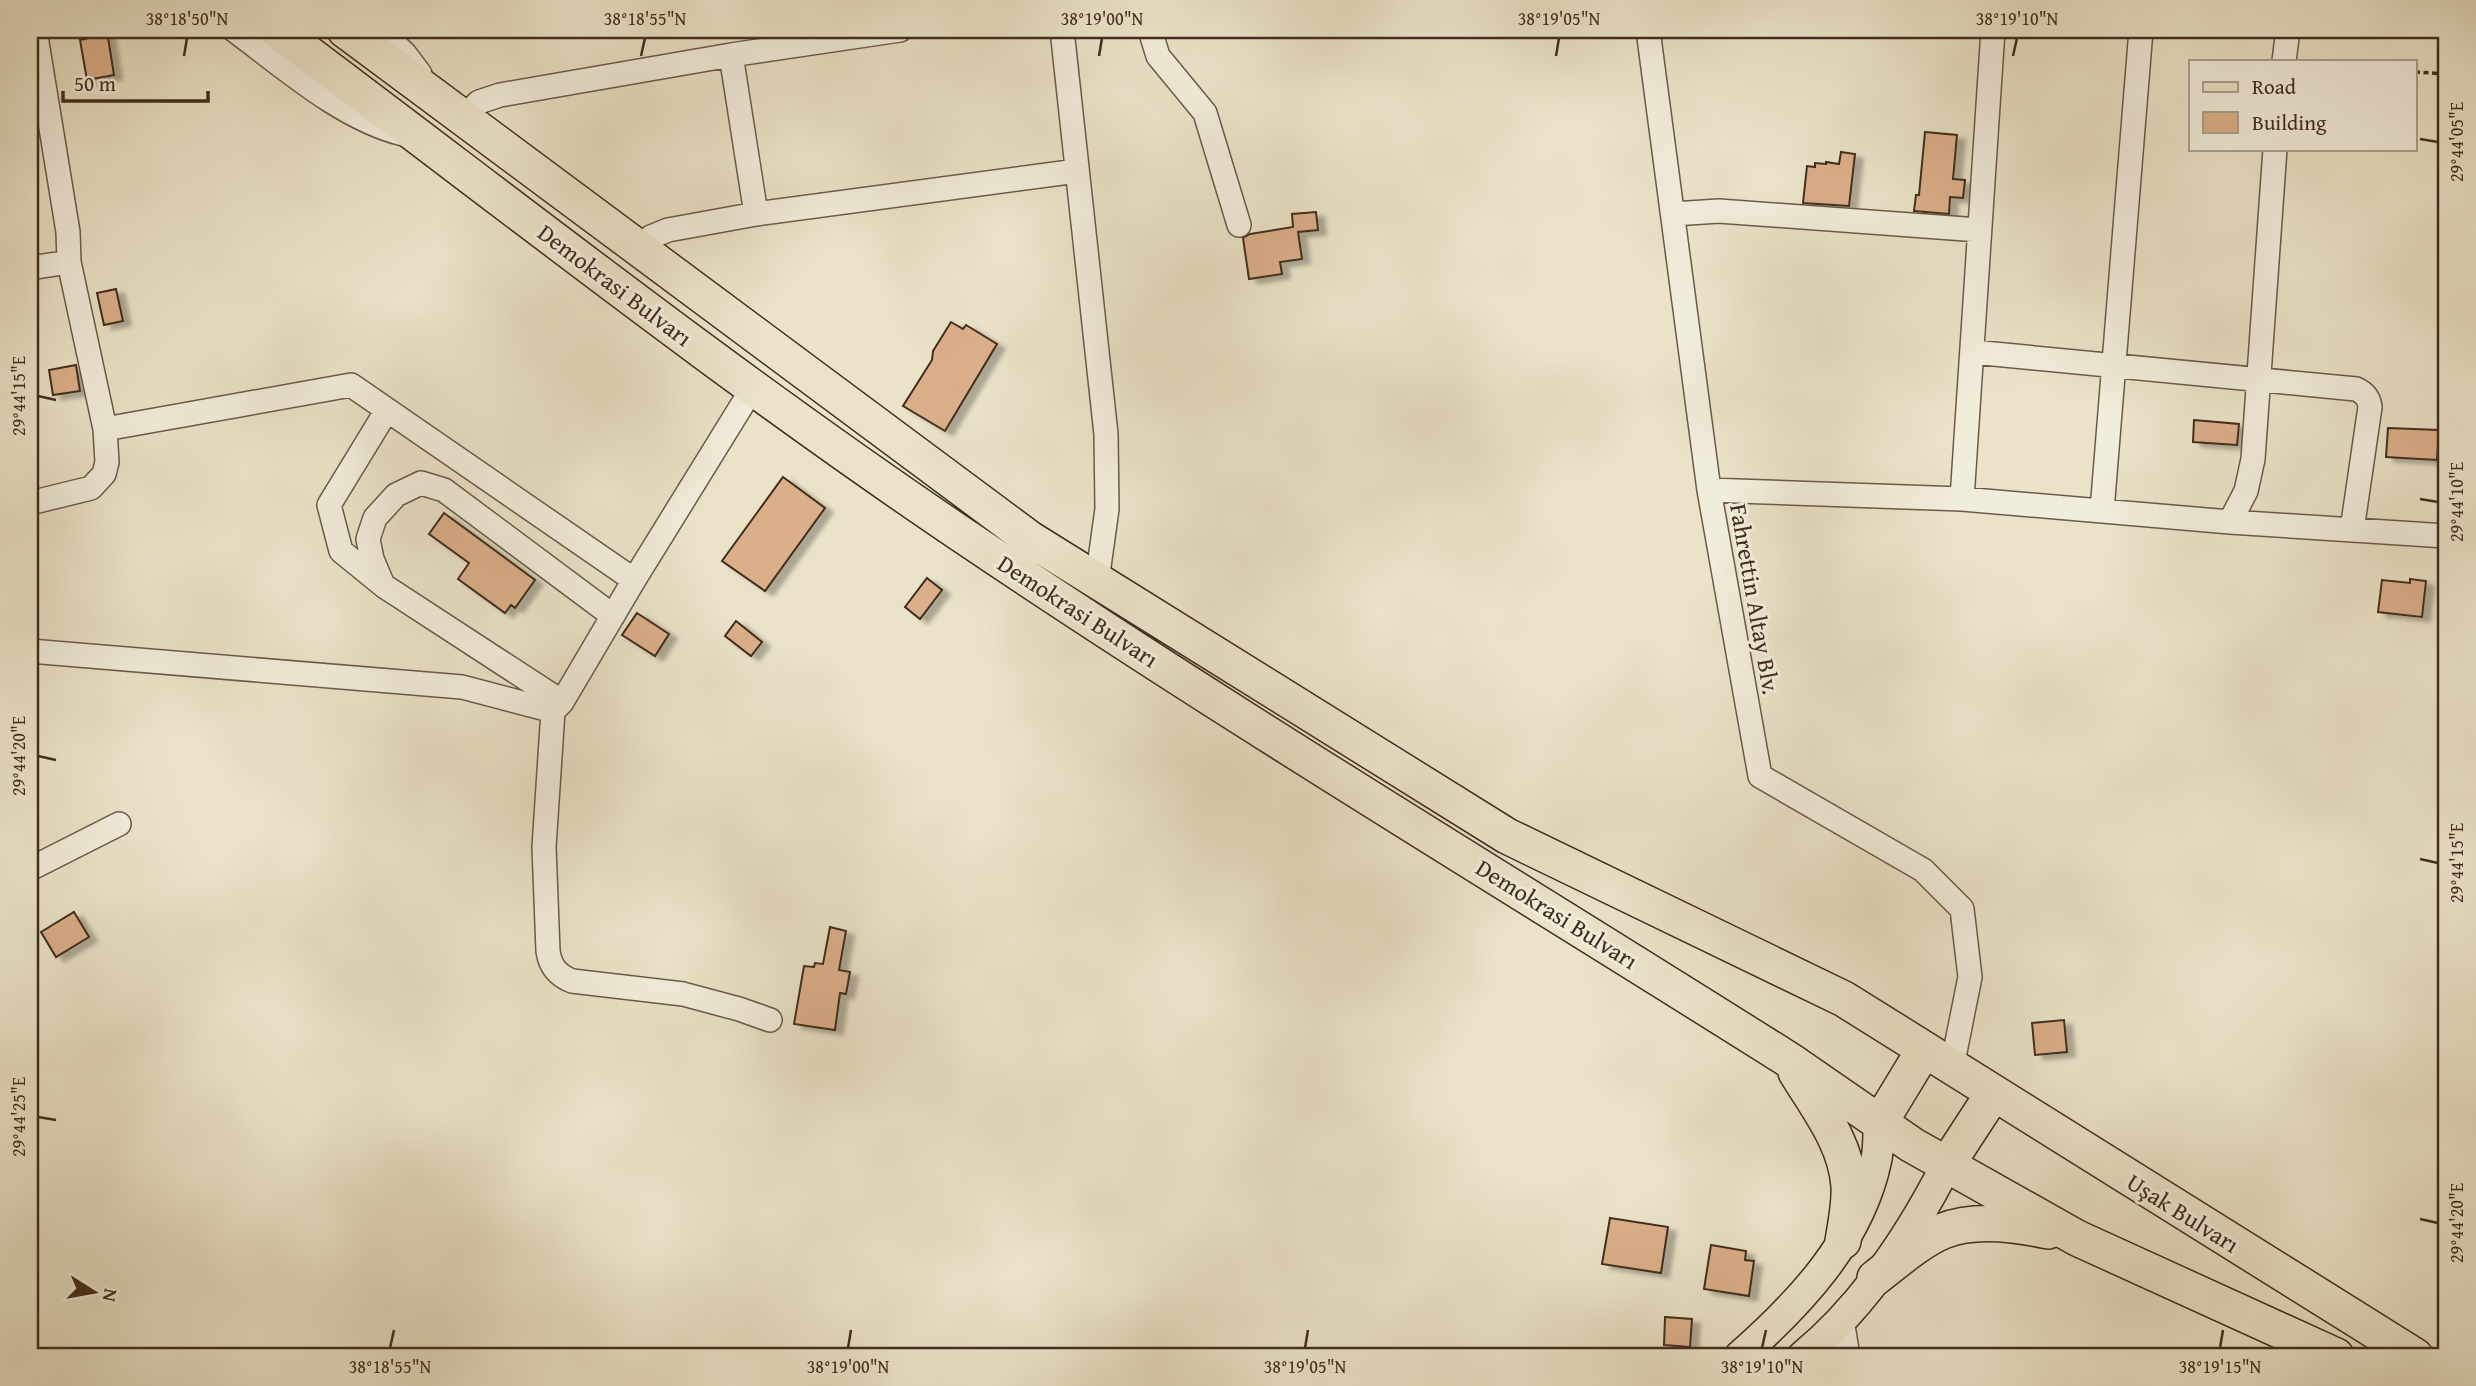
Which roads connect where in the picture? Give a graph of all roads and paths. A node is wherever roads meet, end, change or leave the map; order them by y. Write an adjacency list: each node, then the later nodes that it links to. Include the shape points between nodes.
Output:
1 (35, 30): 27 (street)
2 (234, 30): 19 (street, via 358,117 387,130)
3 (277, 30): 19 (highway, Demokrasi Bulvarı)
4 (345, 30): 17 (highway, Demokrasi Bulvarı)
5 (380, 30): 17 (street, via 410,60)
6 (900, 30): 13 (street)
7 (1062, 30): 21 (street)
8 (1150, 30): 24 (street, via 1158,56 1205,113)
9 (1648, 30): 23 (street, Fahrettin Altay Blv.)
10 (1993, 30): 25 (street)
11 (2141, 30): 30 (street)
12 (2288, 30): 14 (street)
13 (731, 55): 18 (street, via 489,98); 22 (street)
14 (2284, 60)
15 (2416, 72): 16 (path)
16 (2446, 74)
17 (432, 95): 18 (highway, Demokrasi Bulvarı)
18 (462, 118): 26 (highway, Demokrasi Bulvarı)
19 (419, 136): 32 (highway, Demokrasi Bulvarı)
20 (2275, 150): 31 (street)
21 (1077, 171): 22 (street); 43 (street, via 1108,471)
22 (756, 214): 26 (street, via 668,230)
23 (1673, 214): 25 (street, via 1719,211); 35 (street, Fahrettin Altay Blv.)
24 (1239, 225)
25 (1979, 230): 29 (street)
26 (637, 248): 43 (highway, Demokrasi Bulvarı, via 1030,539)
27 (69, 262): 28 (street); 34 (street)
28 (30, 268)
29 (1973, 352): 30 (street); 36 (street)
30 (2112, 366): 31 (street); 38 (street)
31 (2259, 380): 39 (street, via 2250,475); 40 (street, via 2356,389 2367,397 2370,407)
32 (752, 390): 42 (street); 52 (highway, Demokrasi Bulvarı, via 1132,648)
33 (387, 410): 34 (street, via 351,385); 42 (street); 44 (street, via 329,505 341,551)
34 (105, 429): 37 (street, via 107,462 98,483)
35 (1709, 490): 36 (street); 51 (street, Fahrettin Altay Blv., via 1760,776 1923,870 1962,909 1970,976)
36 (1962, 499): 38 (street)
37 (30, 503)
38 (2102, 511): 39 (street)
39 (2230, 522): 40 (street)
40 (2352, 530): 41 (street)
41 (2446, 536)
42 (634, 580): 45 (street)
43 (1097, 581): 51 (highway, Demokrasi Bulvarı, via 1507,836 1844,999)
44 (384, 586): 45 (street, via 368,539 375,518 397,495 421,483 444,490); 47 (street)
45 (612, 616): 47 (street)
46 (30, 651): 47 (street, via 461,687)
47 (557, 706): 50 (street, via 544,847 548,951 553,967 572,981 683,994)
48 (119, 824): 49 (street)
49 (30, 869)
50 (770, 1020)
51 (1938, 1059): 53 (highway, Uşak Bulvarı); 54 (highway)
52 (1789, 1060): 54 (highway, Demokrasi Bulvarı); 57 (highway, via 1832,1130 1846,1168 1849,1205)
53 (1993, 1094): 55 (highway); 64 (highway, Uşak Bulvarı)
54 (1879, 1124): 55 (highway, Demokrasi Bulvarı); 57 (main road, via 1877,1160 1869,1187)
55 (1946, 1166): 56 (highway); 58 (main road, via 1908,1235)
56 (2077, 1238): 58 (highway, via 2011,1225 1962,1226 1923,1243); 63 (highway)
57 (1843, 1241): 60 (main road, via 1790,1308)
58 (1875, 1278): 59 (main road)
59 (1843, 1320): 61 (main road); 62 (street)
60 (1740, 1356)
61 (1803, 1356)
62 (1848, 1356)
63 (2336, 1356)
64 (2415, 1356)

